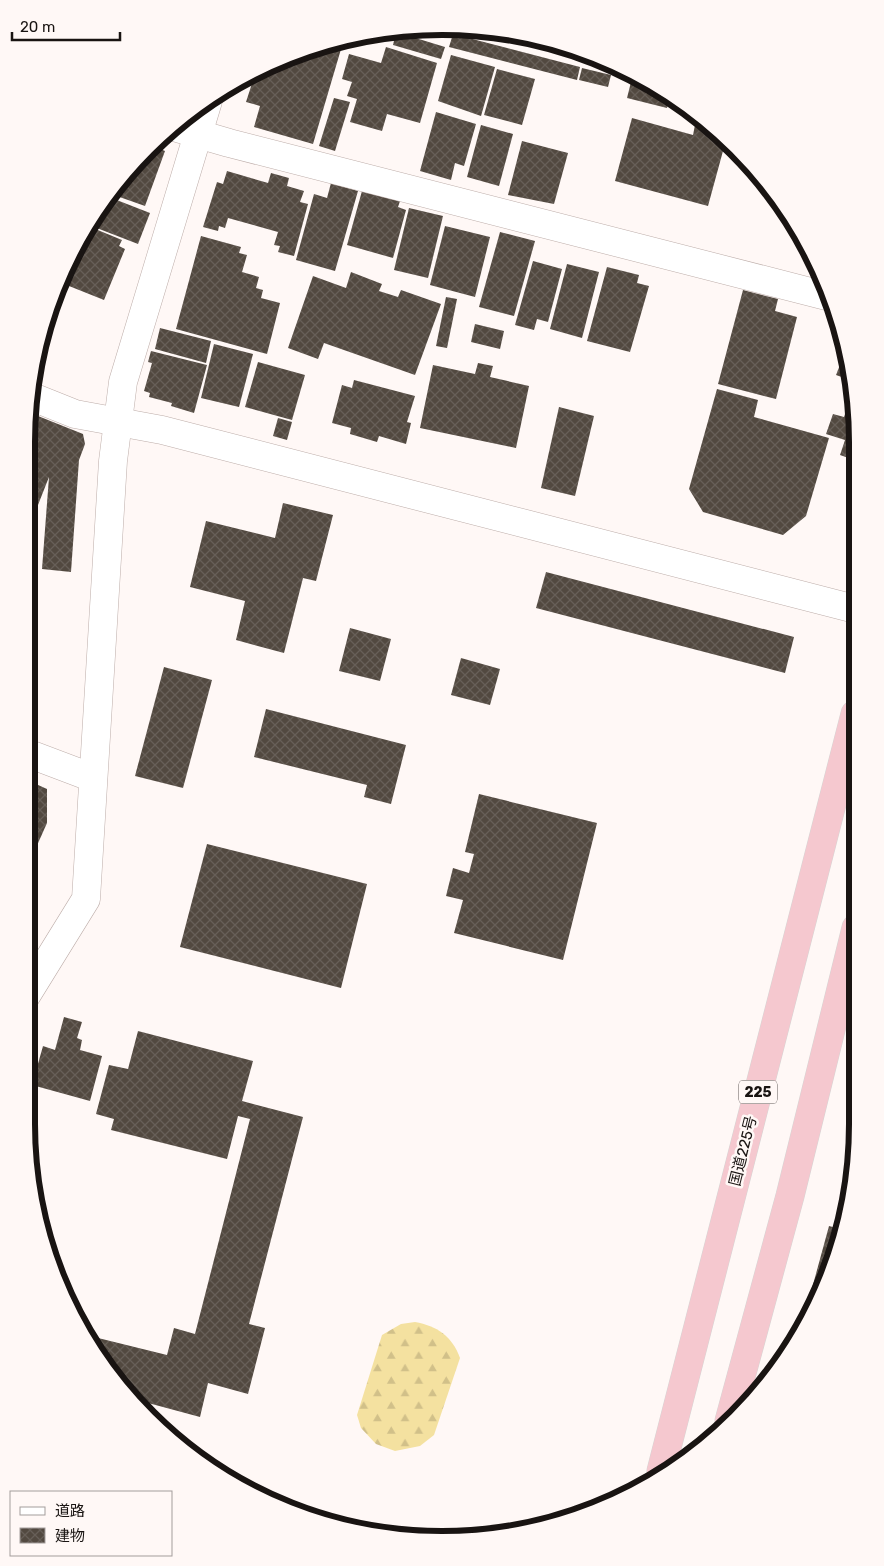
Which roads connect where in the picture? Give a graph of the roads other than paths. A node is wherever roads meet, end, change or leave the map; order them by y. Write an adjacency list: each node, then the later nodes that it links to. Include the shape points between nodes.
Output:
1 (194, 119): 2 (street)
2 (185, 131): 3 (street); 5 (street, via 123,382)
3 (821, 295)
4 (37, 399): 5 (street, via 75,414)
5 (118, 422): 6 (street, via 162,430); 9 (street)
6 (849, 607)
7 (849, 737): 13 (highway, 国道225号 / 225)
8 (35, 756): 9 (street)
9 (93, 778): 11 (street, via 86,899)
10 (849, 956): 12 (highway, via 790,1196)
11 (35, 981)
12 (732, 1410)
13 (662, 1466)

